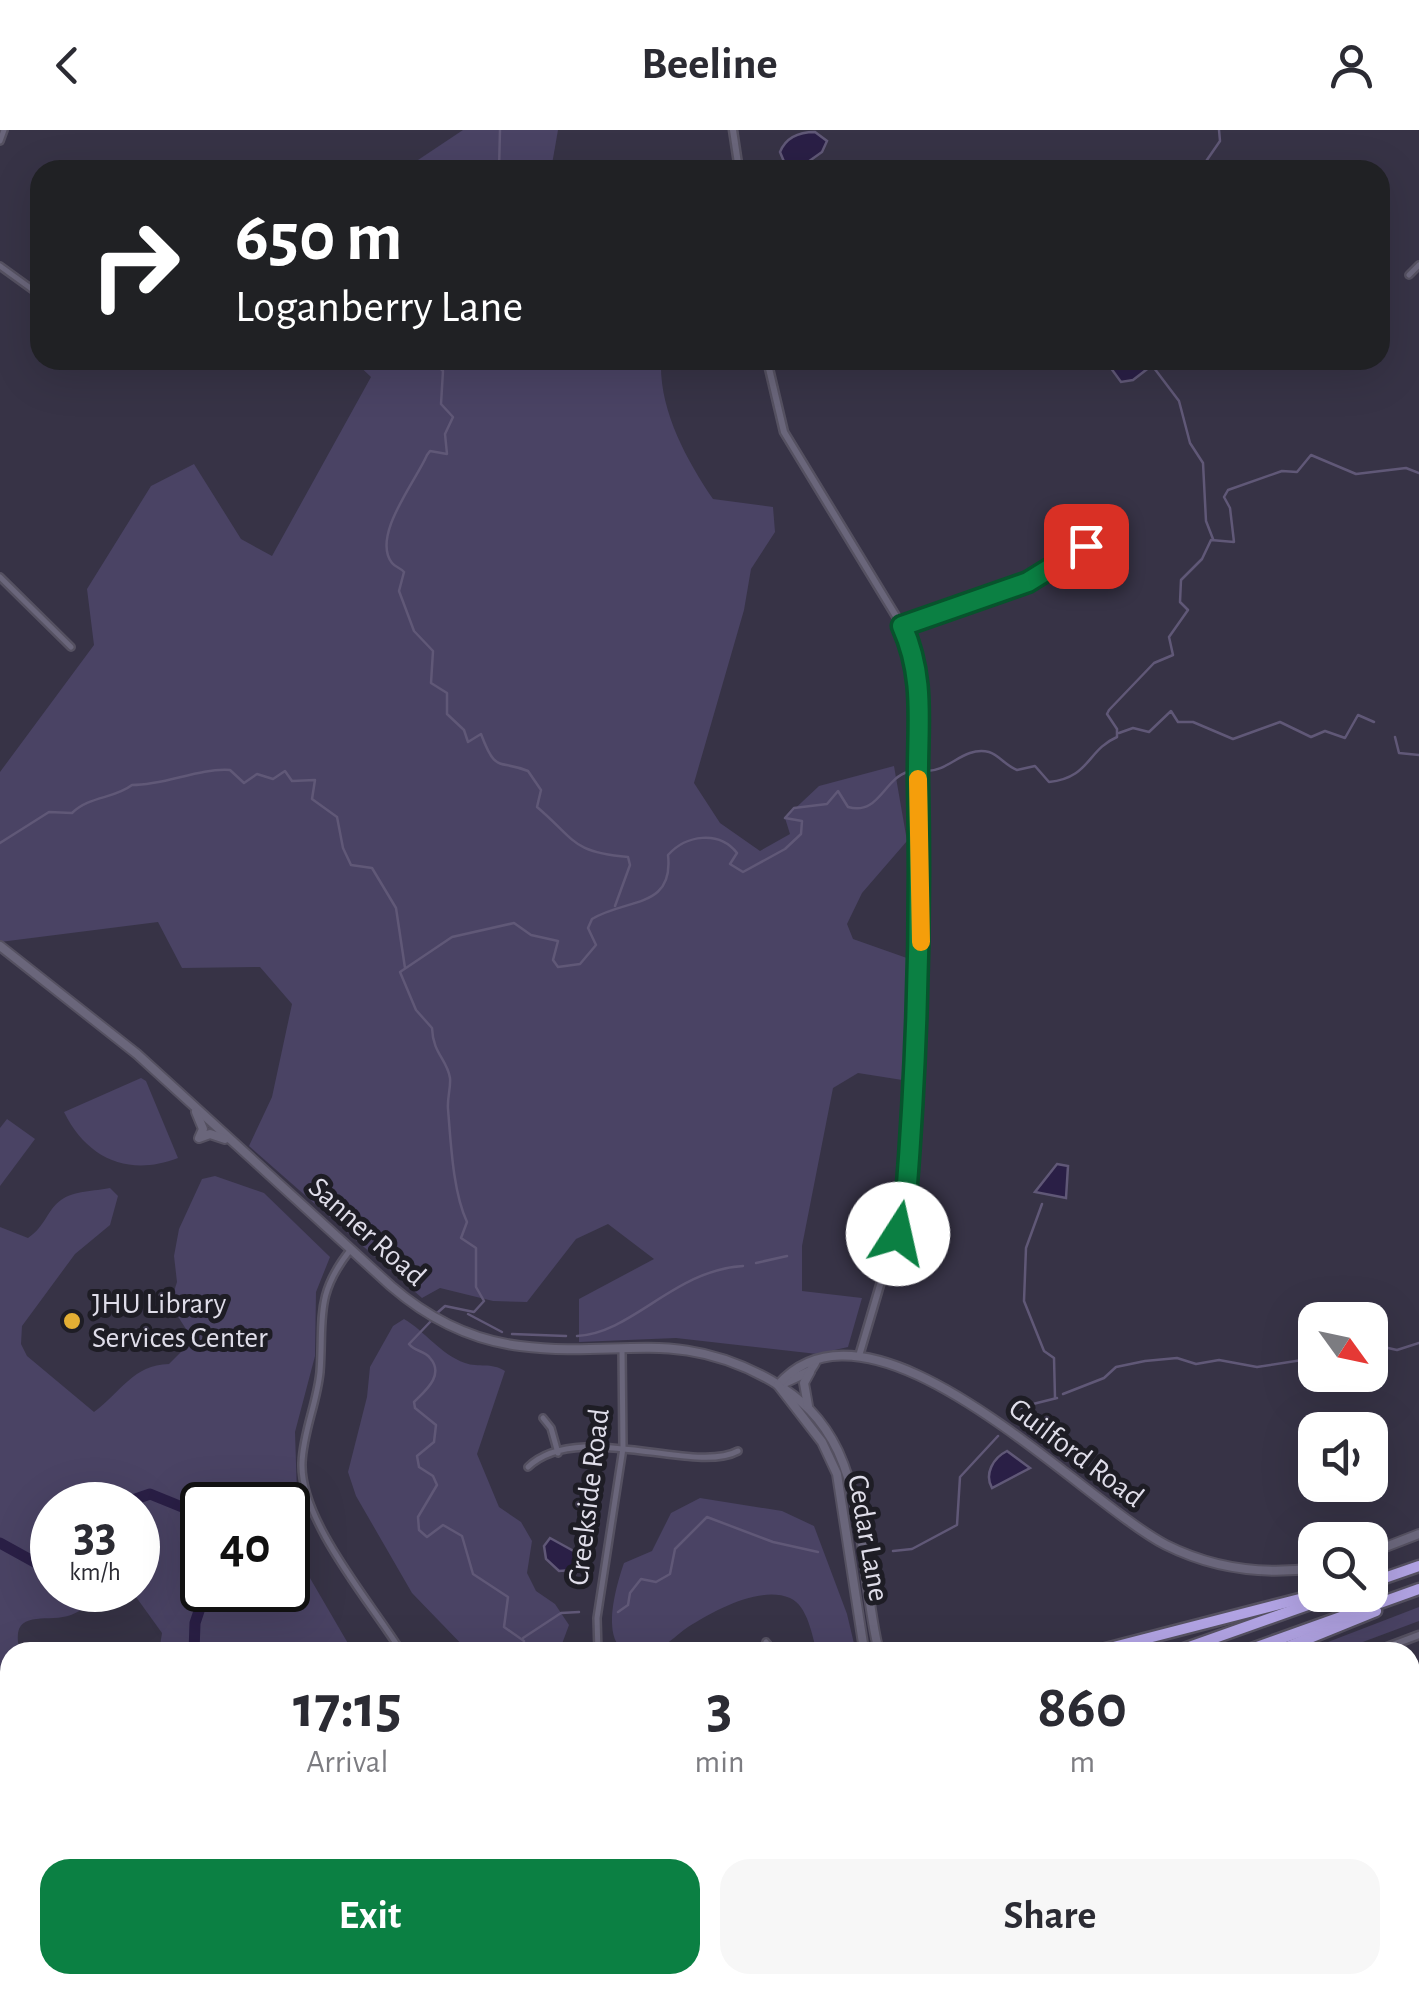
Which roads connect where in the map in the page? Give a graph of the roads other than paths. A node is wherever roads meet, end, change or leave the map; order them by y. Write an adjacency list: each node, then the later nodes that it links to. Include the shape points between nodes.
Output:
1 (4, 130): 3 (street)
2 (733, 130): 4 (street)
3 (0, 141)
4 (737, 160)
5 (1419, 264): 7 (street)
6 (0, 266): 8 (street)
7 (1409, 275)
8 (30, 288)
9 (769, 370): 12 (street, via 784,432)
10 (1101, 535): 12 (street, via 1045,574)
11 (0, 577): 13 (street)
12 (902, 626): 19 (street, via 921,694 919,1042 903,1216)
13 (71, 648)
14 (0, 946): 15 (main road, Sanner Road)
15 (192, 1104): 16 (main road, Sanner Road); 16 (main road, via 202,1124 200,1138 214,1135)
16 (238, 1146): 17 (main road, Sanner Road)
17 (350, 1249): 18 (main road, Sanner Road, via 441,1322 518,1346); 36 (street, via 322,1298 319,1378 303,1481 316,1517)
18 (622, 1346): 21 (main road, Sanner Road, via 701,1350); 24 (street, Creekside Road)
19 (860, 1356): 20 (main road, Guilford Road); 31 (main road, Guilford Road, via 968,1401 1176,1550 1240,1568)
20 (812, 1367): 21 (main road, Guilford Road, via 796,1369); 22 (main road, via 804,1388)
21 (778, 1385): 22 (main road, Cedar Lane); 38 (main road, Cedar Lane, via 822,1442 836,1474)
22 (808, 1406): 39 (main road, Cedar Lane, via 831,1437 847,1476)
23 (543, 1418): 26 (street)
24 (623, 1448): 25 (street, via 717,1456); 26 (street); 37 (street, Creekside Road)
25 (738, 1451)
26 (558, 1453): 27 (street)
27 (528, 1467)
28 (1419, 1534): 29 (main road)
29 (1388, 1546)
30 (1419, 1565): 32 (highway)
31 (1298, 1568)
32 (1388, 1574)
33 (1419, 1592): 42 (highway); 43 (highway)
34 (1298, 1599): 40 (highway)
35 (1298, 1608): 41 (highway)
36 (395, 1642)
37 (598, 1642)
38 (863, 1642)
39 (877, 1642)
40 (1133, 1642)
41 (1203, 1642)
42 (1272, 1642)
43 (1299, 1642)

